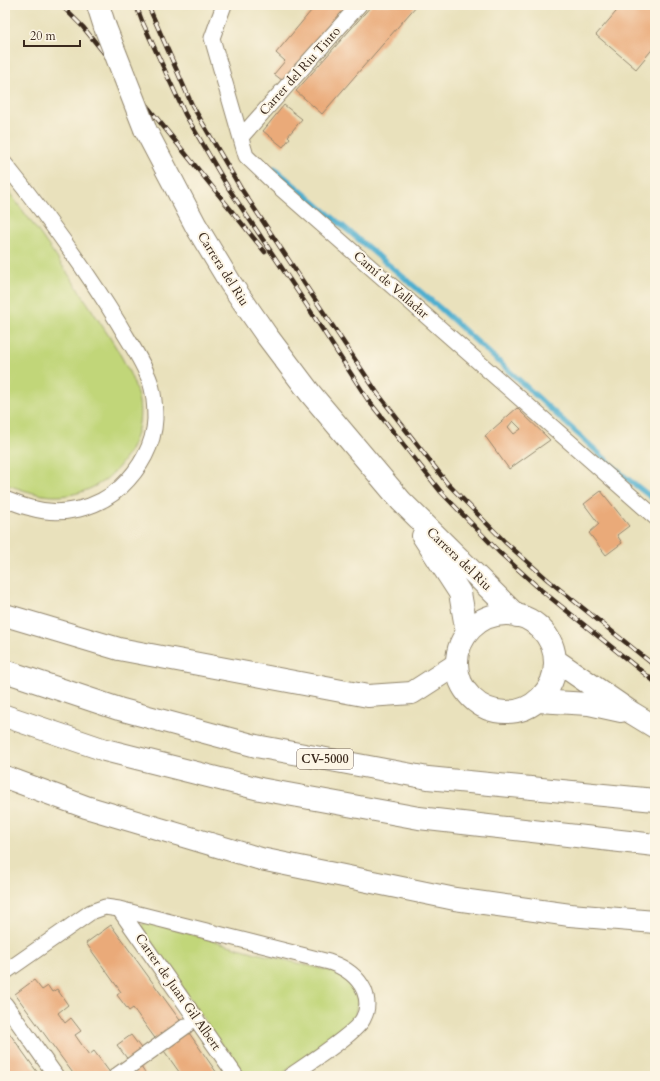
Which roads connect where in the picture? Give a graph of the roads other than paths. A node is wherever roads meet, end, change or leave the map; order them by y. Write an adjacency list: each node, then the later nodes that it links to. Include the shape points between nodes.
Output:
1 (98, 5): 7 (main road, Carrera del Riu, bridge, via 145,129 196,226 231,284 310,392)
2 (224, 5): 4 (street, Camí de Valladar, via 212,38)
3 (359, 5): 4 (street, Carrer del Riu Tinto)
4 (241, 137): 8 (street, Camí de Valladar, via 246,156 269,178)
5 (5, 164): 6 (street, via 74,255 111,311 148,375 155,418 152,438 144,459 116,492 102,500 86,508 66,512 31,508)
6 (5, 499)
7 (400, 501): 10 (main road, Carrera del Riu); 11 (main road, Carrera del Riu, via 460,593)
8 (655, 517)
9 (5, 615): 13 (main road, via 119,649 368,696 412,693)
10 (517, 616): 11 (main road, via 503,614 490,617); 12 (main road, via 529,620 547,636)
11 (467, 633): 13 (main road, via 460,648)
12 (555, 660): 15 (main road, via 551,682); 16 (main road)
13 (457, 664): 15 (main road, via 464,690 485,708 498,712 512,712)
14 (5, 670): 20 (main road, CV-5000, via 119,709 256,746 428,778)
15 (537, 701): 16 (main road, via 589,704)
16 (632, 713): 18 (main road)
17 (5, 716): 21 (main road, via 105,750 260,789 419,818)
18 (655, 727)
19 (5, 777): 23 (main road, via 86,807 261,859 455,899 570,915)
20 (655, 800)
21 (655, 845)
22 (119, 909): 24 (street, via 105,908 91,912); 29 (street, Carrer de Juan Gil Albert); 30 (street, via 329,962 342,966 352,973 361,984 366,997 362,1020 350,1033)
23 (655, 922)
24 (5, 972)
25 (5, 1004): 27 (street)
26 (186, 1026): 28 (street)
27 (56, 1076)
28 (116, 1076)
29 (236, 1076)
30 (290, 1076)

